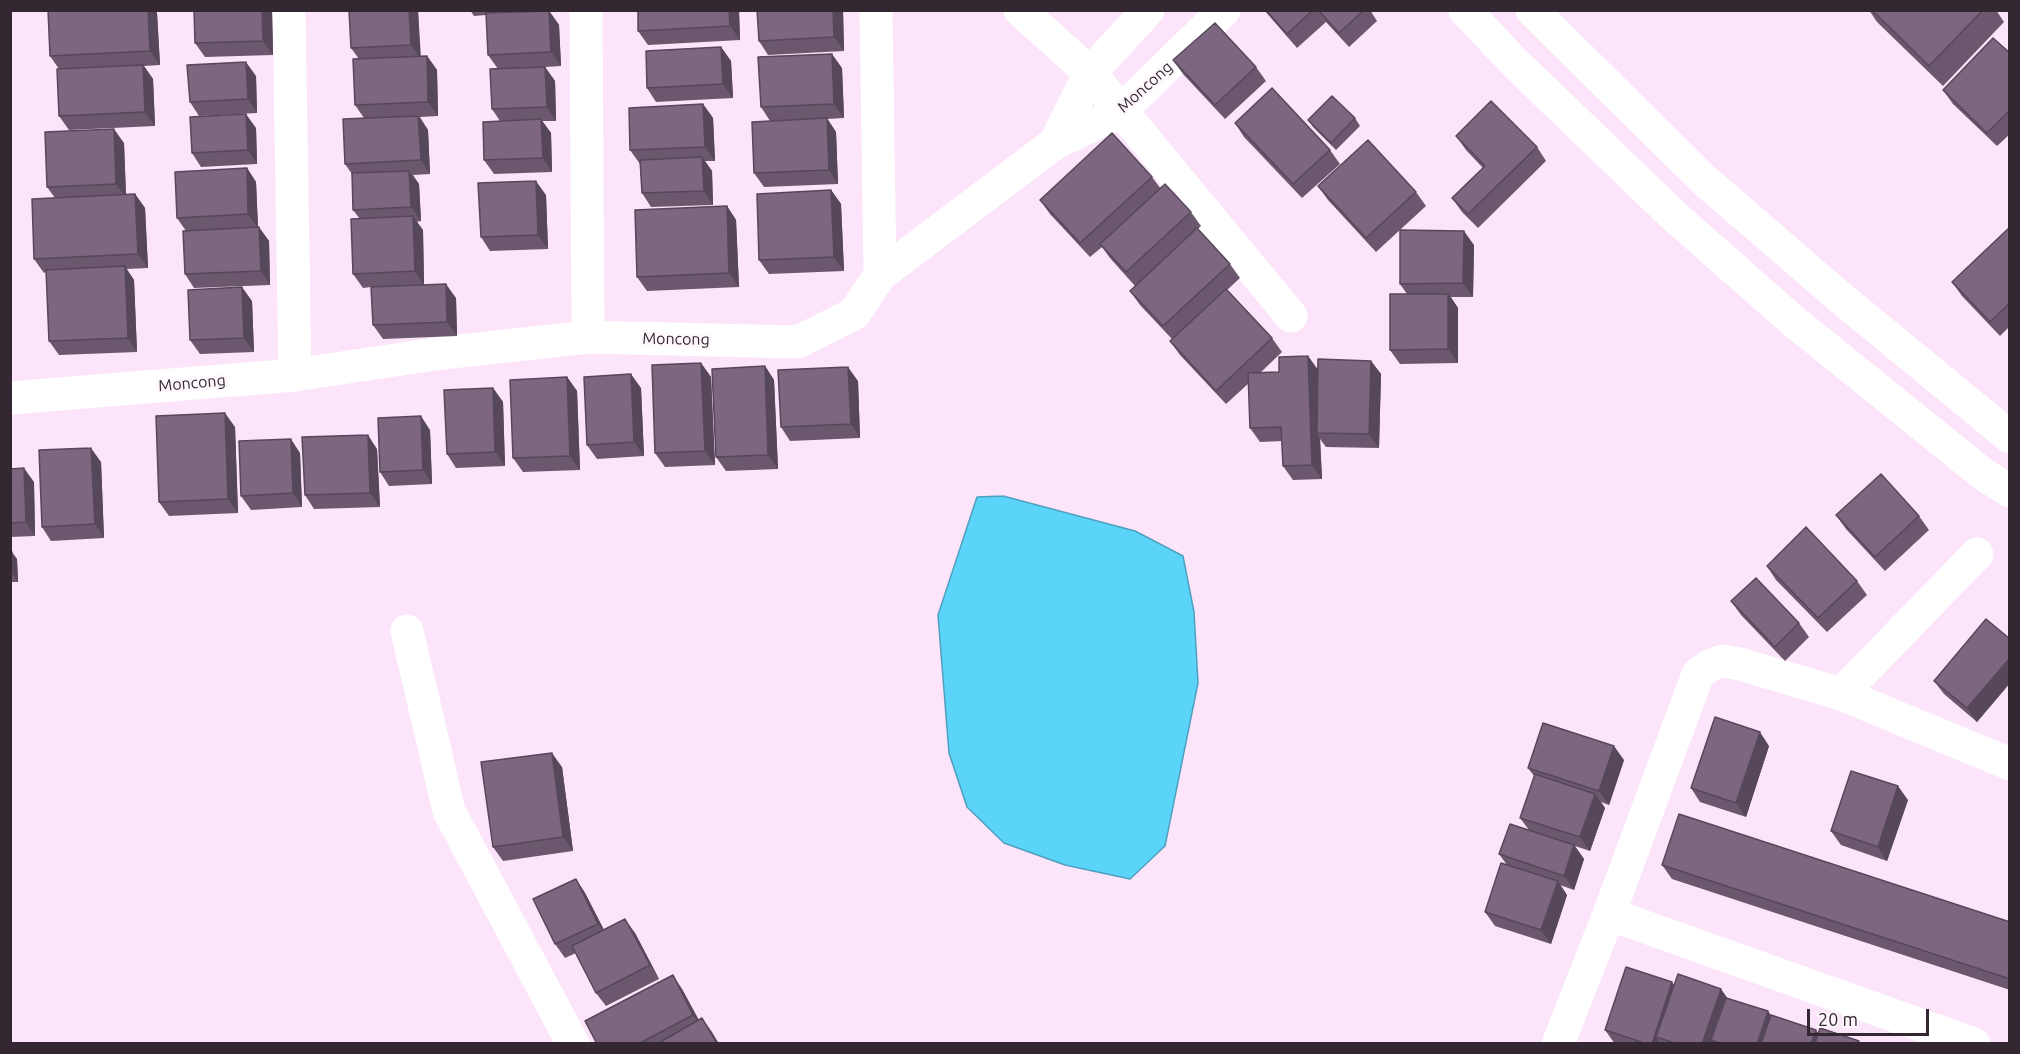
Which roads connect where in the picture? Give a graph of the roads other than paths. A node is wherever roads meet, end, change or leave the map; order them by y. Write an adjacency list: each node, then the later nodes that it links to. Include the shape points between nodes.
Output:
1 (289, 10): 15 (street)
2 (586, 10): 14 (street)
3 (876, 10): 12 (street)
4 (1020, 10): 9 (street)
5 (1148, 10): 9 (street)
6 (1224, 10): 10 (street, Moncong)
7 (1465, 10): 18 (street, via 1672,214 1784,312 1983,474)
8 (1532, 10): 17 (street, via 1704,180)
9 (1090, 73): 10 (street); 11 (street)
10 (1120, 112): 11 (street, Moncong); 13 (street)
11 (1055, 143): 12 (street, Moncong)
12 (880, 275): 14 (street, Moncong, via 854,314 798,342)
13 (1291, 316)
14 (588, 337): 15 (street, Moncong)
15 (295, 375): 16 (street, Moncong)
16 (10, 398)
17 (2010, 438)
18 (2010, 491)
19 (1977, 554): 21 (street)
20 (407, 631): 24 (street, via 449,811)
21 (1841, 694): 22 (street); 23 (street, via 1724,661 1698,674)
22 (2010, 764)
23 (1609, 914): 25 (street); 26 (street)
24 (573, 1044)
25 (1558, 1044)
26 (1974, 1044)

